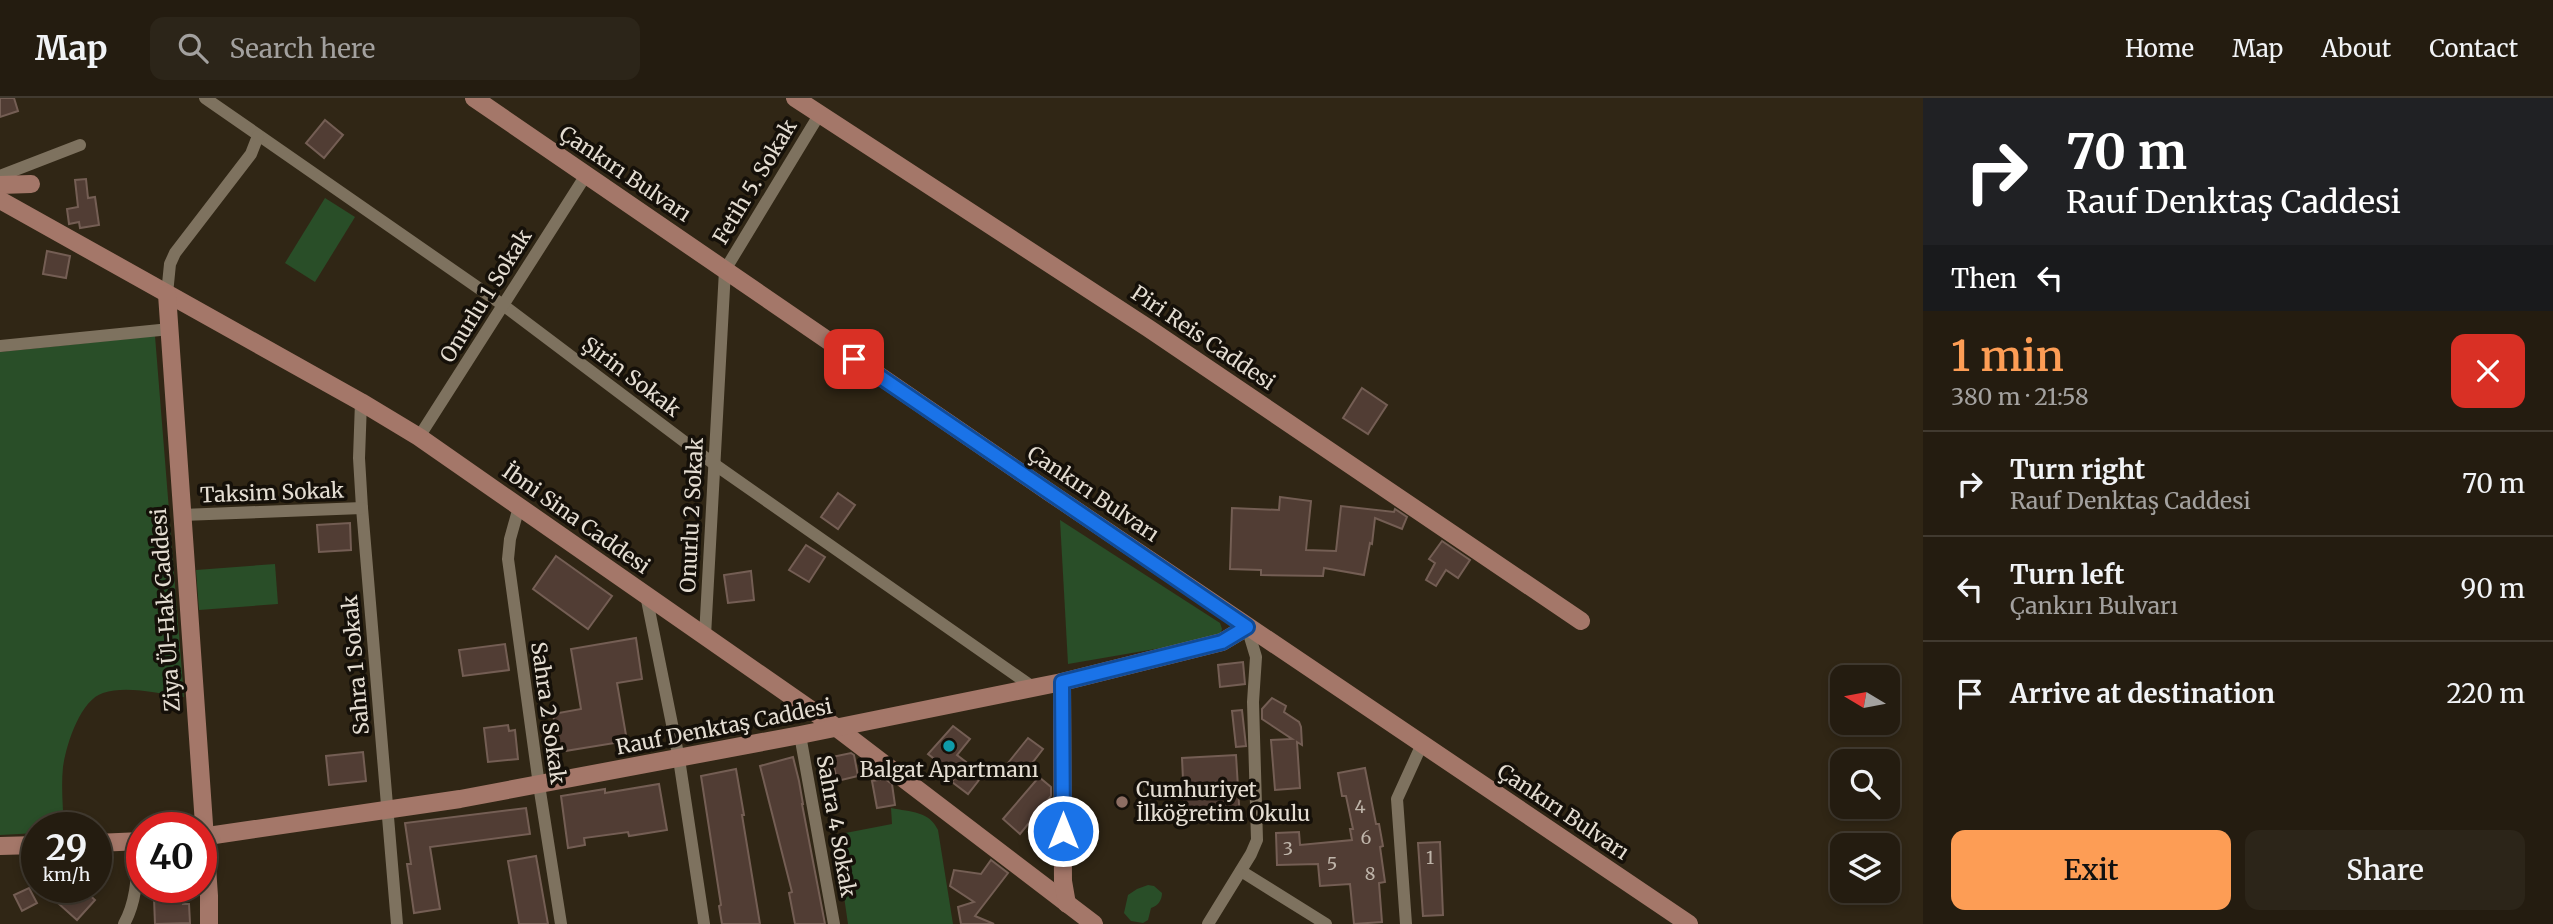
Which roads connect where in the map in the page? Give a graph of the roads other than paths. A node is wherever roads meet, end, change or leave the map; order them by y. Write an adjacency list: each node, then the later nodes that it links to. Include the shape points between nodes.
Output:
1 (205, 98): 5 (street, Şirin Sokak)
2 (474, 98): 7 (street, Çankırı Bulvarı)
3 (795, 98): 4 (street, Piri Reis Caddesi)
4 (819, 115): 12 (street, Fetih 5. Sokak); 24 (street, Piri Reis Caddesi, via 1148,328)
5 (258, 136): 13 (street, via 251,155 175,253); 14 (street, Şirin Sokak)
6 (80, 145): 8 (street)
7 (586, 175): 12 (street, Çankırı Bulvarı); 14 (street, Onurlu 1 Sokak)
8 (0, 176)
9 (32, 184): 10 (street)
10 (0, 185)
11 (0, 200): 13 (street, İbni Sina Caddesi)
12 (725, 270): 19 (street, Onurlu 2 Sokak); 25 (street, Çankırı Bulvarı)
13 (167, 294): 15 (street, Ziya Ül-Hak Caddesi); 17 (street, İbni Sina Caddesi)
14 (503, 305): 18 (street, Onurlu 1 Sokak); 19 (street, Şirin Sokak)
15 (170, 329): 16 (street); 22 (street, Ziya Ül-Hak Caddesi)
16 (0, 346)
17 (361, 402): 18 (street, İbni Sina Caddesi); 21 (street, Sahra 1 Sokak)
18 (419, 437): 20 (street, İbni Sina Caddesi)
19 (713, 464): 26 (street, Onurlu 2 Sokak); 28 (street, Şirin Sokak)
20 (519, 507): 23 (street, İbni Sina Caddesi); 33 (street, Sahra 2 Sokak, via 508,559)
21 (362, 509): 22 (street, Taksim Sokak); 34 (street, Sahra 1 Sokak)
22 (182, 515): 35 (street, Ziya Ül-Hak Caddesi)
23 (646, 595): 26 (street, İbni Sina Caddesi); 32 (street)
24 (1581, 621)
25 (1247, 627): 27 (street, Rauf Denktaş Caddesi, via 1222,642); 31 (street, Çankırı Bulvarı); 39 (street, via 1256,657 1257,830 1255,846)
26 (705, 636): 29 (street, İbni Sina Caddesi)
27 (1062, 682): 28 (street, Rauf Denktaş Caddesi); 42 (street, via 1063,881)
28 (1034, 688): 29 (street, Rauf Denktaş Caddesi)
29 (837, 728): 30 (street, Rauf Denktaş Caddesi); 42 (street, İbni Sina Caddesi)
30 (800, 735): 32 (street, Rauf Denktaş Caddesi); 49 (street, Sahra 4 Sokak)
31 (1422, 744): 52 (street, via 1397,799); 53 (street, Çankırı Bulvarı)
32 (679, 760): 33 (street, Rauf Denktaş Caddesi); 48 (street)
33 (538, 785): 34 (street, Rauf Denktaş Caddesi); 47 (street, Sahra 2 Sokak)
34 (387, 811): 36 (street, Rauf Denktaş Caddesi); 46 (street, Sahra 1 Sokak)
35 (201, 812)
36 (217, 834)
37 (21, 845): 38 (street)
38 (0, 846)
39 (1241, 872): 50 (street); 51 (street)
40 (133, 903): 44 (street)
41 (208, 903): 45 (street, Ziya Ül-Hak Caddesi)
42 (1068, 904): 43 (street, İbni Sina Caddesi)
43 (1088, 922)
44 (124, 924)
45 (209, 924)
46 (397, 924)
47 (561, 924)
48 (704, 924)
49 (834, 924)
50 (1208, 924)
51 (1326, 924)
52 (1405, 924)
53 (1689, 924)

